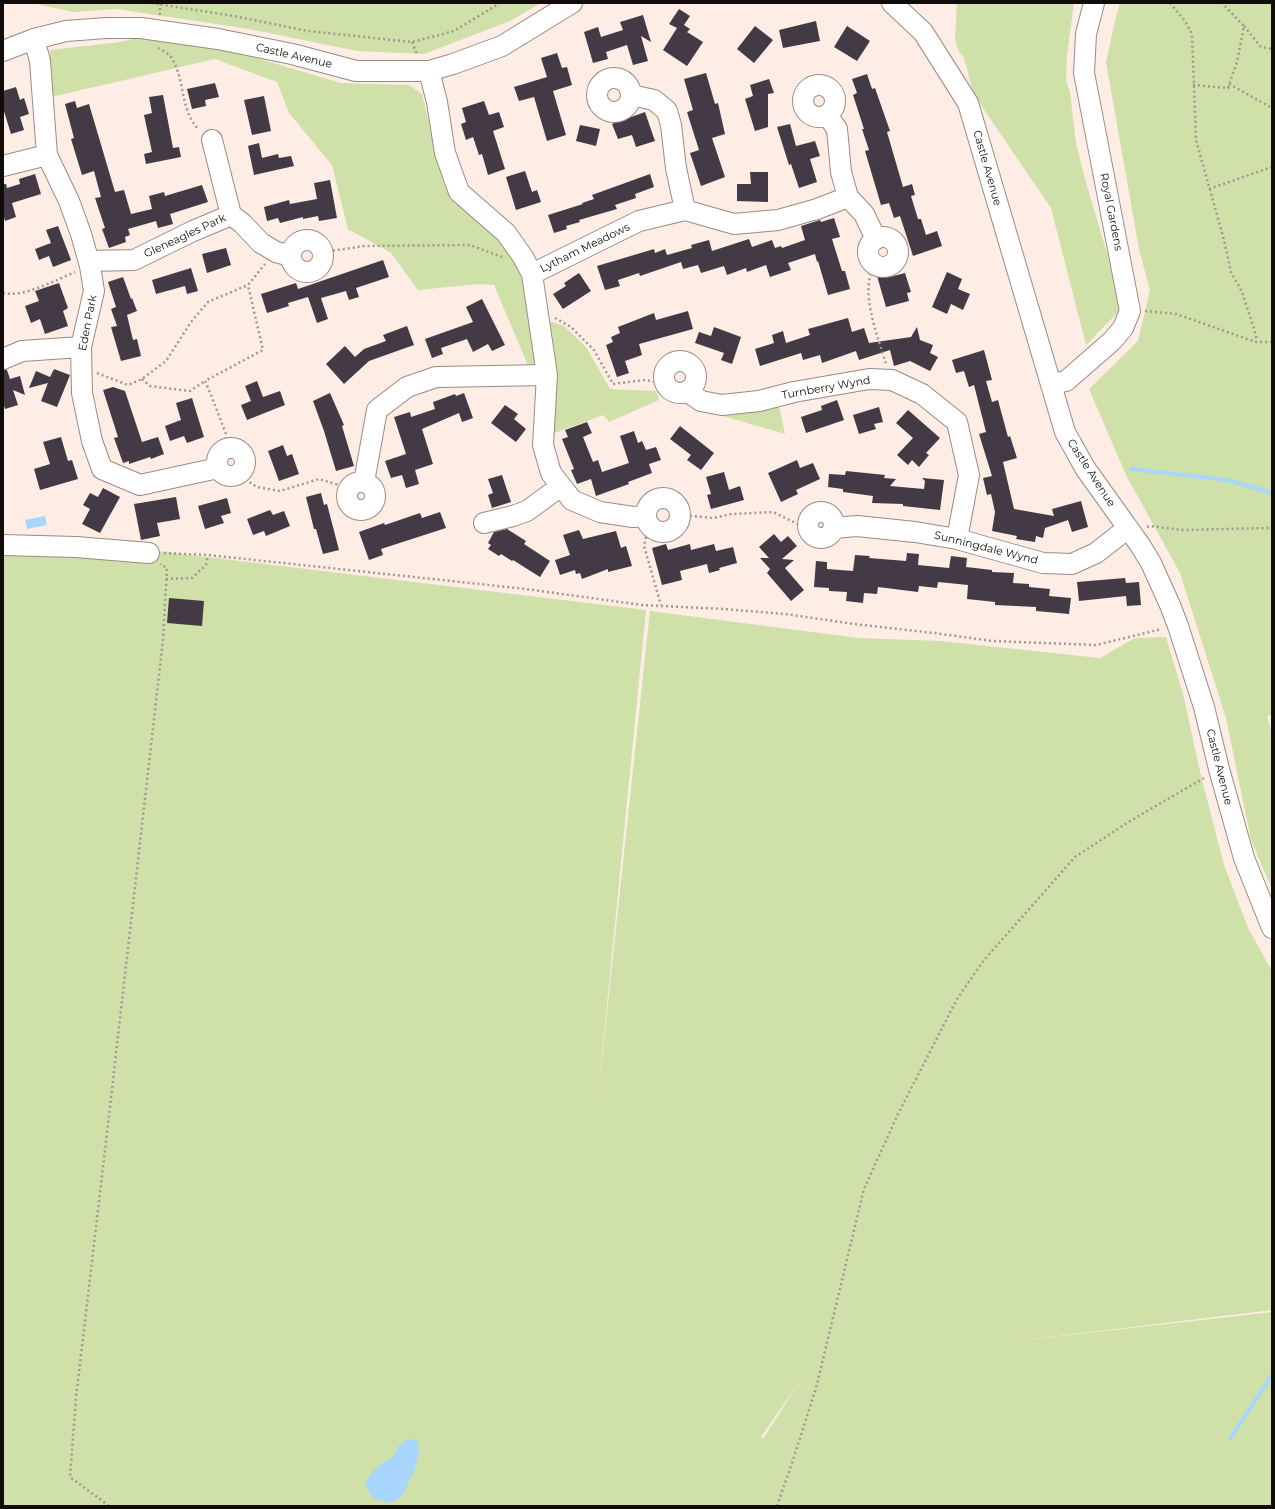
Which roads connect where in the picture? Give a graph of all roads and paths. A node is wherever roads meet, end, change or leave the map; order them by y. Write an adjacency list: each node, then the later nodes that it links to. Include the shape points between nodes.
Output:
1 (151, 3): 2 (path, via 308,31 412,42 454,31)
2 (500, 3)
3 (572, 3): 13 (street, Castle Avenue, via 502,46)
4 (892, 3): 46 (street, Castle Avenue, via 923,32 968,103)
5 (1094, 3): 35 (street, Royal Gardens, via 1086,34 1084,72)
6 (1170, 3): 15 (path, via 1192,34)
7 (1222, 3): 8 (path)
8 (1244, 26): 11 (path, via 1261,46); 14 (path, via 1237,62)
9 (141, 28): 10 (street, Castle Avenue, via 66,31); 13 (street, Castle Avenue, via 284,52 356,71); 19 (path, via 154,45 170,56 178,73 188,115)
10 (34, 39): 12 (street, Castle Avenue); 20 (street, Eden Park, via 40,61)
11 (1272, 49)
12 (3, 51)
13 (429, 71): 30 (street, via 438,102 445,153 459,192 506,233)
14 (1229, 84): 15 (path, via 1228,88); 17 (path)
15 (1194, 85): 23 (path, via 1196,140)
16 (631, 95): 25 (street, via 654,100 667,111)
17 (1272, 108)
18 (827, 115): 24 (street, via 837,129 841,172)
19 (212, 140): 26 (street)
20 (47, 155): 21 (street); 29 (street, Eden Park, via 69,201)
21 (3, 166)
22 (1272, 167): 23 (path)
23 (1210, 189): 36 (path, via 1231,272 1242,292)
24 (848, 197): 25 (street, Lytham Meadows, via 778,220 734,224); 31 (street, via 864,214 876,238 868,249 869,258)
25 (685, 210): 30 (street, Lytham Meadows, via 640,221)
26 (232, 215): 28 (street, Gleneagles Park, via 261,244); 29 (street, Gleneagles Park, via 134,260)
27 (323, 252): 28 (street, Gleneagles Park, via 319,267 309,272 299,269); 30 (path, via 365,246 470,245)
28 (283, 254): 32 (path)
29 (90, 264): 33 (path, via 24,292); 38 (street, Eden Park, via 94,291)
30 (527, 265): 34 (street, Lytham Meadows)
31 (876, 265): 43 (path, via 870,271 868,286 871,315)
32 (248, 285): 42 (path, via 208,302 191,322 166,361); 44 (path, via 263,350)
33 (3, 293)
34 (538, 309): 41 (street, Lytham Meadows); 45 (path, via 571,327 594,350 613,384 645,380)
35 (1130, 310): 36 (path, via 1176,314); 46 (street, via 1123,328 1112,341 1066,381)
36 (1256, 342): 37 (path)
37 (1272, 342)
38 (81, 348): 39 (street, via 22,351); 40 (street, Eden Park)
39 (3, 359)
40 (82, 368): 42 (path, via 128,384); 49 (street, Eden Park, via 82,393 92,441 102,469 140,486)
41 (547, 375): 51 (street, via 436,377 407,387 377,410); 52 (street, Lytham Meadows, via 543,445 551,472)
42 (142, 379): 44 (path, via 150,386 190,391)
43 (892, 380): 47 (street, Turnberry Wynd, via 869,378 759,401 722,405 701,401); 59 (street, Turnberry Wynd, via 922,394 957,422 969,475)
44 (205, 382): 48 (path, via 226,434)
45 (664, 383): 47 (street, Turnberry Wynd, via 676,393); 47 (street, via 664,372 670,364 685,362 695,374 694,384)
46 (1051, 384): 58 (street, Castle Avenue, via 1065,432 1085,468)
47 (687, 391)
48 (226, 449): 49 (street, via 217,459); 50 (street, via 238,450 243,456 244,464 241,472)
49 (218, 468): 50 (street, via 224,475)
50 (237, 474): 51 (path, via 257,487 280,491 319,479)
51 (357, 485)
52 (561, 486): 54 (street, Lytham Meadows, via 572,500 600,512); 55 (street, via 527,511)
53 (680, 515): 54 (street, via 672,501 662,498 652,502); 57 (path, via 713,518 732,514 773,512)
54 (646, 518): 64 (path, via 648,530 644,546)
55 (484, 523)
56 (1272, 527): 58 (path, via 1183,530 1150,526)
57 (808, 529): 59 (street, Sunningdale Wynd, via 808,521 818,512 830,516 833,528 857,526)
58 (1129, 530): 59 (street, Sunningdale Wynd, via 1072,564 1043,563); 65 (street, Castle Avenue, via 1151,563)
59 (957, 539)
60 (3, 545): 61 (street)
61 (145, 552): 62 (path); 63 (path, via 167,568)
62 (208, 555): 63 (path, via 206,565 192,578); 64 (path, via 526,589 642,605)
63 (166, 579): 68 (path, via 162,647 76,1398 70,1477)
64 (661, 605): 65 (path, via 785,614 993,641 1096,645)
65 (1178, 626): 66 (street, Castle Avenue, via 1204,707)
66 (1219, 769): 67 (street, Castle Avenue, via 1244,858); 69 (path, via 1130,821 1075,857 984,960 957,999 898,1114 864,1189 816,1388)
67 (1271, 924)
68 (109, 1506)
69 (777, 1506)

